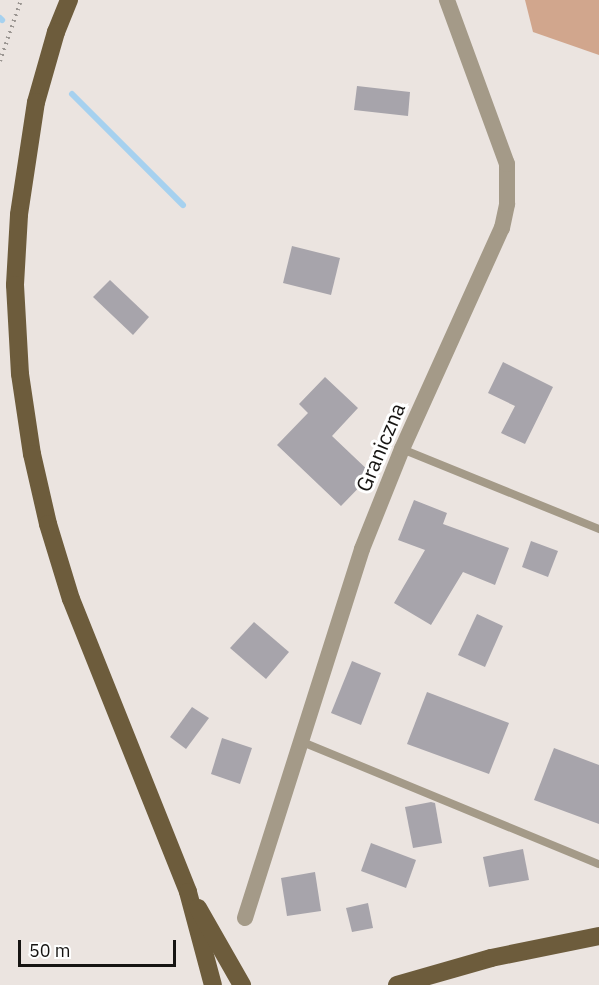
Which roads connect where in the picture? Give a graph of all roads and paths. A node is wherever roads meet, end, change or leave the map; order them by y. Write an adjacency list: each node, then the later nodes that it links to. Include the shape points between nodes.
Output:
1 (21, 0): 4 (path)
2 (69, 0): 9 (main road, via 36,102 19,215 15,285 20,374 34,464 71,599)
3 (447, 0): 5 (street, Graniczna, via 507,164 507,204 502,228)
4 (0, 61)
5 (402, 449): 6 (lane); 7 (street, Graniczna, via 362,549)
6 (599, 529)
7 (300, 741): 8 (lane); 10 (street, Graniczna)
8 (599, 864)
9 (188, 892): 13 (main road); 14 (main road)
10 (244, 918)
11 (599, 936): 12 (main road, via 491,958)
12 (415, 982): 15 (main road)
13 (213, 985)
14 (242, 985)
15 (397, 985)

